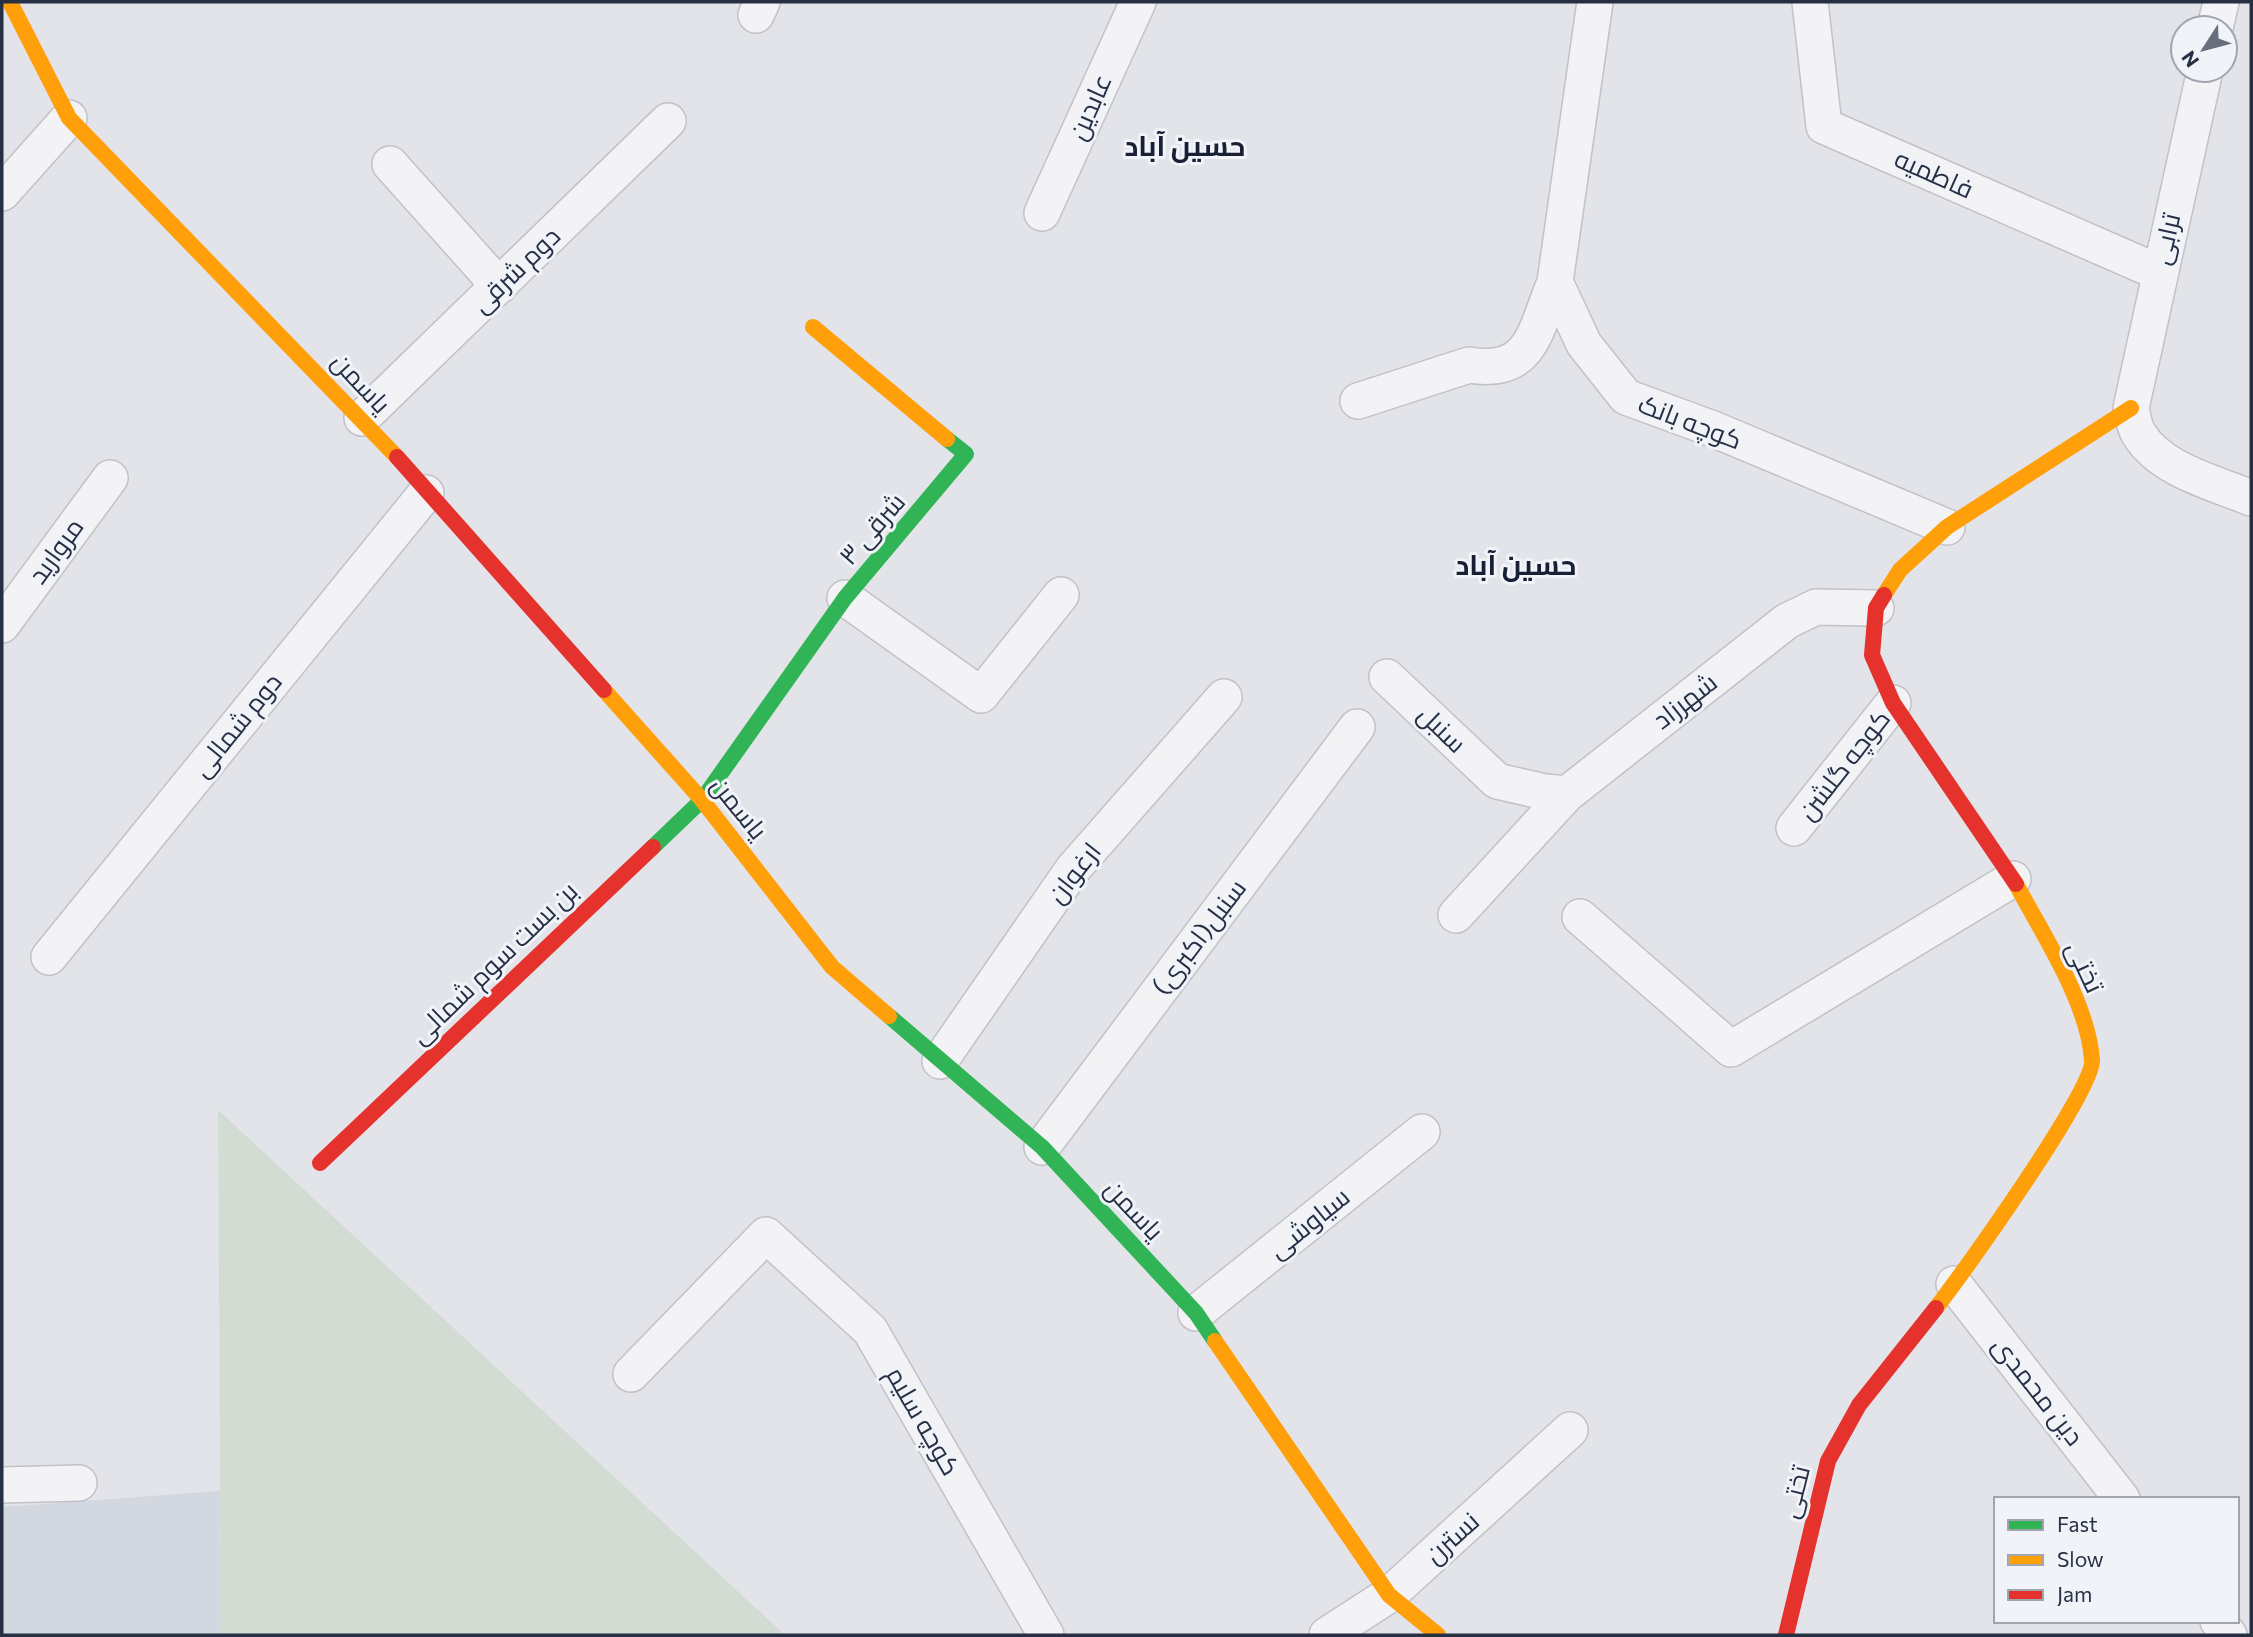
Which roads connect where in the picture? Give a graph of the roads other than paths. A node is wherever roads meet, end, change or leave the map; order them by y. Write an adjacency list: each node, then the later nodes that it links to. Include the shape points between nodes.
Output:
1 (10, 2): 6 (street, یاسمن)
2 (1138, 2): 10 (street, عابدین)
3 (1595, 2): 12 (street)
4 (1810, 2): 11 (street, فاطمیه, via 1824,126)
5 (2202, 84): 11 (street, ترابی)
6 (69, 118): 9 (street); 17 (street, یاسمن)
7 (668, 121): 13 (street, دوم شرقی)
8 (390, 164): 13 (street)
9 (2, 193)
10 (1042, 213)
11 (2158, 272): 16 (street, ترابی)
12 (1555, 282): 15 (street, via 1524,356 1484,368 1469,365); 21 (street, کوچه بانک, via 1584,344 1626,397)
13 (499, 286): 17 (street, دوم شرقی)
14 (813, 327): 23 (street, ۳ شرقی, via 966,454)
15 (1357, 401)
16 (2131, 408): 20 (street, via 2138,433 2153,453); 21 (street, تختی)
17 (362, 418): 19 (street, یاسمن)
18 (110, 478): 25 (street, مروارید)
19 (426, 493): 31 (street, یاسمن); 36 (street, دوم شمالی)
20 (2251, 498)
21 (1947, 527): 24 (street, تختی, via 1900,570)
22 (1061, 595): 23 (street, via 981,695)
23 (845, 598): 31 (street, ۳ شرقی)
24 (1876, 608): 28 (street, تختی, via 1872,655); 30 (street, شهرزاد, via 1816,607 1787,621)
25 (2, 625)
26 (1387, 677): 30 (street, سنبل, via 1497,781)
27 (1224, 697): 37 (street, ارغوان, via 1073,869)
28 (1893, 703): 32 (street, کوچه گلشن); 33 (street, تختی)
29 (1357, 727): 39 (street, سنبل(اکبری))
30 (1567, 794): 34 (street, شهرزاد)
31 (702, 800): 37 (street, یاسمن, via 832,967); 40 (street, بن بست سوم شمالی)
32 (1794, 828)
33 (2013, 879): 35 (street, via 1731,1049); 41 (street, تختی, via 2076,996 2093,1062 2074,1107)
34 (1456, 915)
35 (1580, 917)
36 (49, 957)
37 (940, 1062): 39 (street, یاسمن)
38 (1422, 1132): 42 (street, سیاوشی)
39 (1042, 1147): 42 (street, یاسمن)
40 (320, 1163)
41 (1954, 1284): 47 (street, دین محمدی); 52 (street, تختی, via 1859,1405 1828,1461)
42 (1196, 1312): 48 (street, یاسمن)
43 (631, 1374): 49 (street, کوچه سلیم, via 766,1235 870,1330)
44 (1570, 1430): 48 (street, نسترن)
45 (79, 1483): 46 (street)
46 (2, 1485)
47 (2120, 1497)
48 (1389, 1595): 50 (street, نسترن); 51 (street, یاسمن)
49 (1046, 1635)
50 (1327, 1635)
51 (1438, 1635)
52 (1786, 1635)

